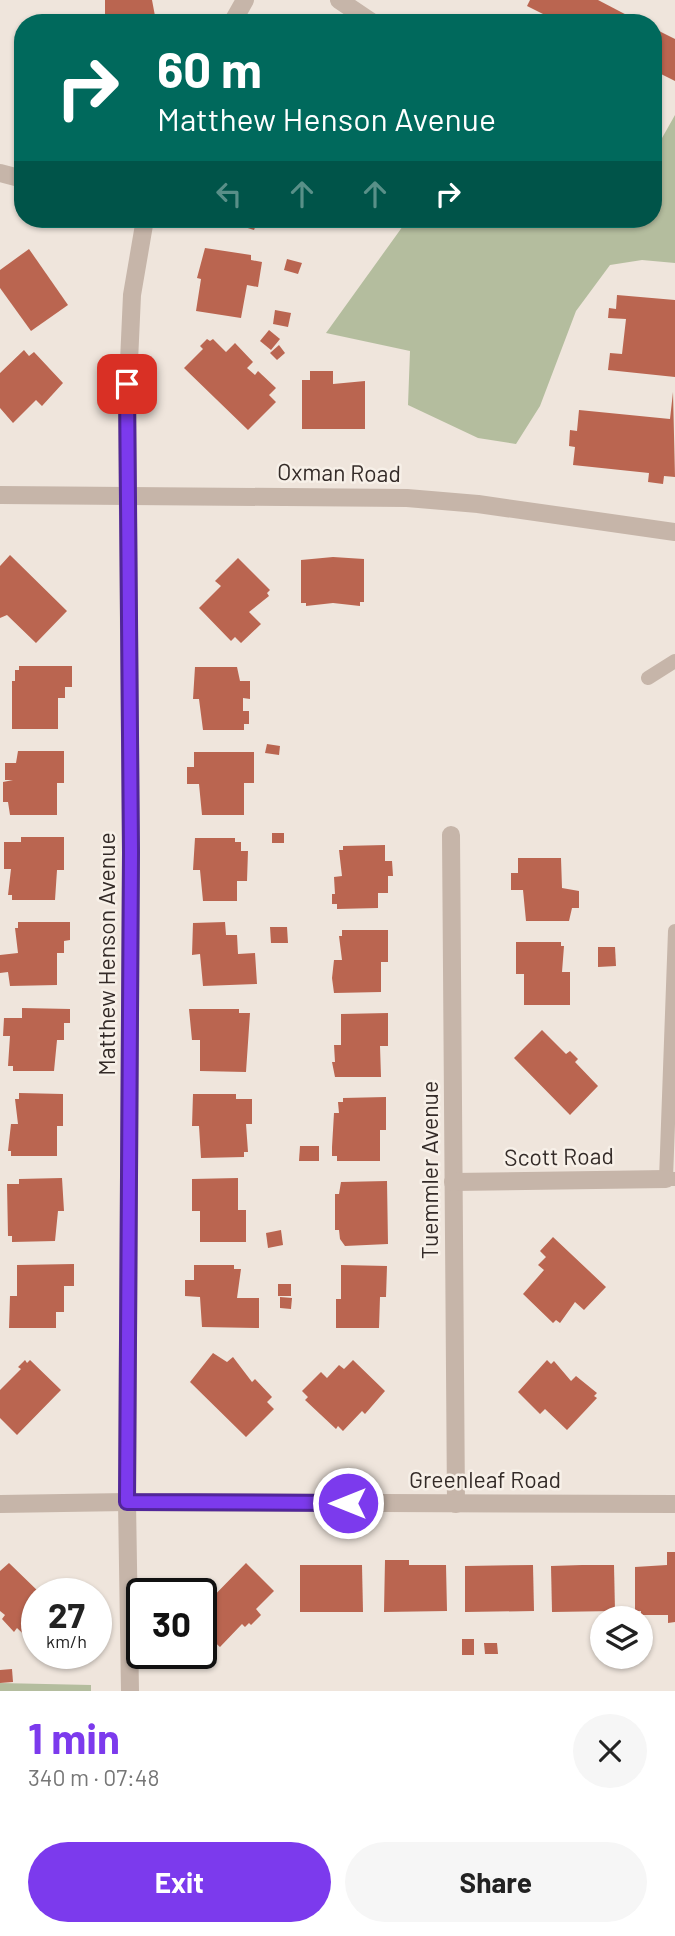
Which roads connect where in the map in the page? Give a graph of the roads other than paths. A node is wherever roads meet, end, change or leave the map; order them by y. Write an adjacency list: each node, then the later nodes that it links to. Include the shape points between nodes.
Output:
1 (339, 0): 2 (street)
2 (360, 14)
3 (143, 228): 5 (street, Matthew Henson Avenue, via 130,320)
4 (0, 495): 5 (street, Oxman Road)
5 (128, 496): 6 (street, Oxman Road, via 407,498); 13 (street, Matthew Henson Avenue)
6 (675, 532)
7 (675, 661): 8 (lane)
8 (648, 678)
9 (451, 835): 12 (street, Tuemmler Avenue)
10 (675, 931): 11 (lane)
11 (671, 1179): 12 (street, Scott Road)
12 (453, 1182): 15 (street, Tuemmler Avenue)
13 (127, 1502): 14 (street, Greenleaf Road); 15 (street, Greenleaf Road); 17 (street, Matthew Henson Avenue)
14 (0, 1504)
15 (456, 1504): 16 (street, Greenleaf Road)
16 (675, 1504)
17 (130, 1691)

